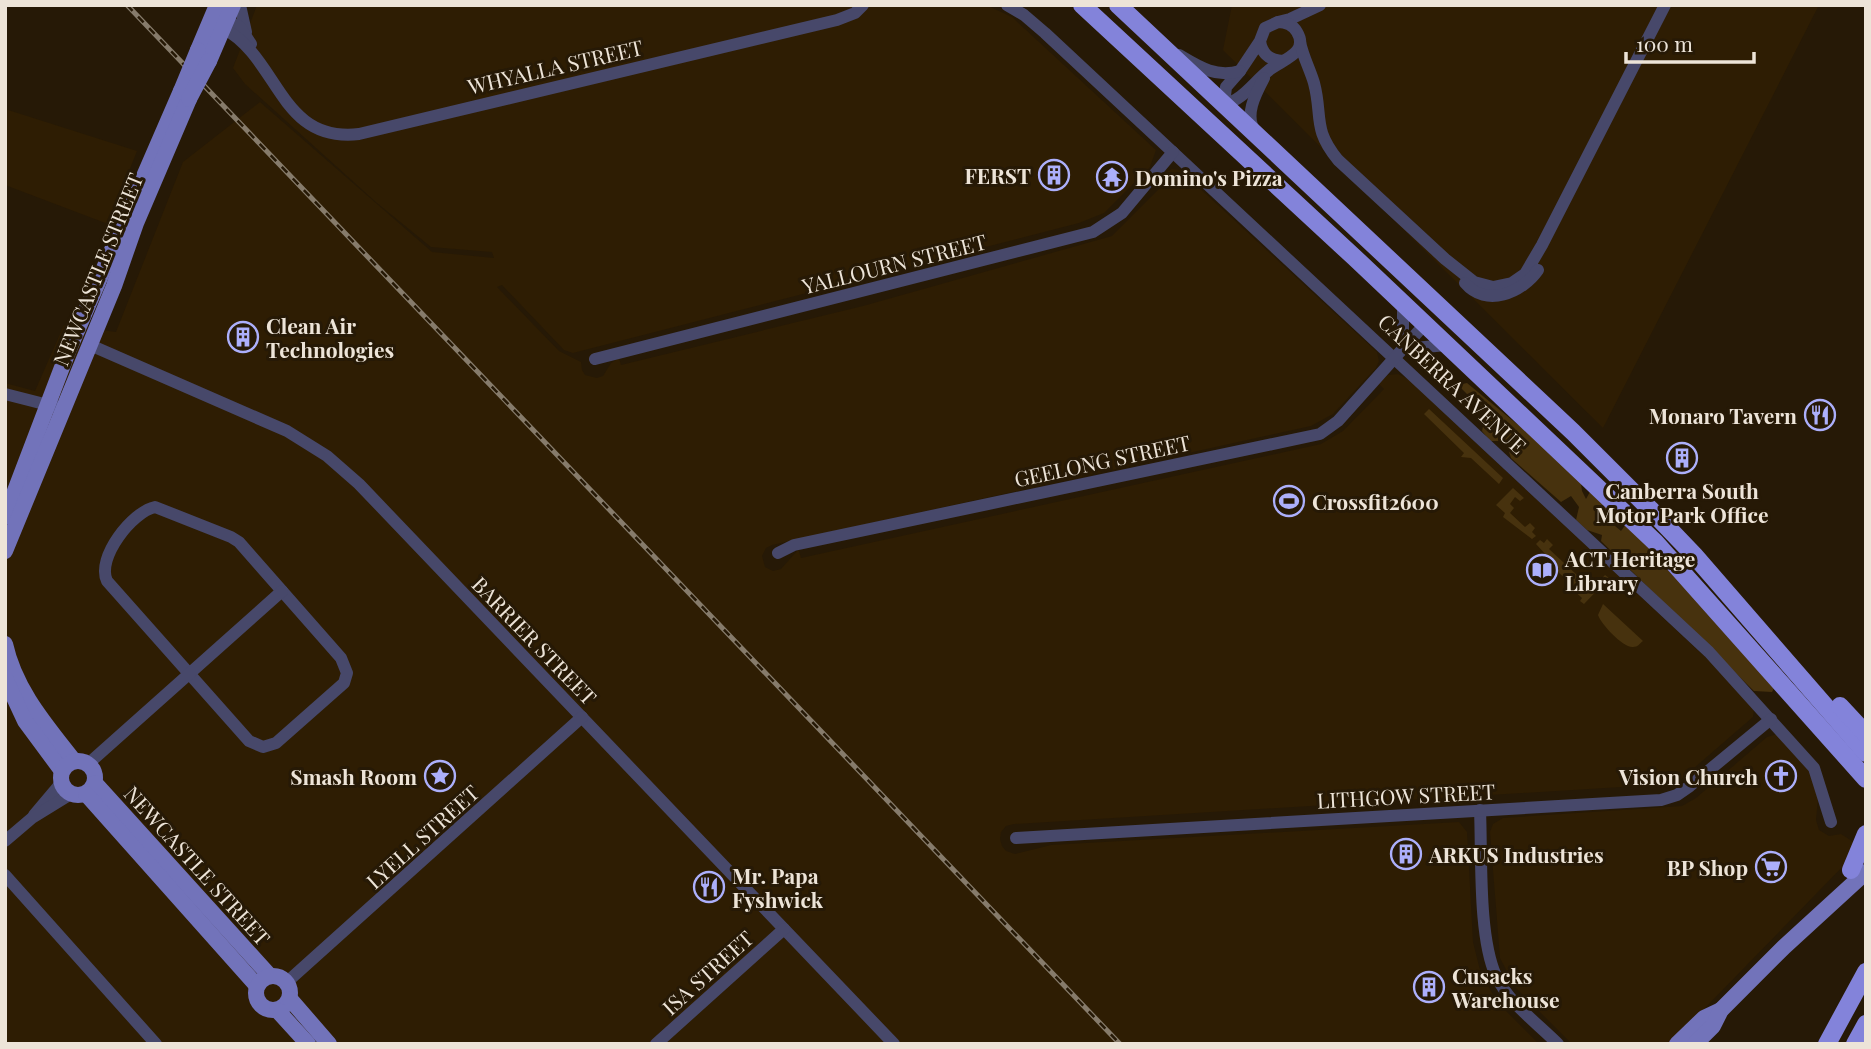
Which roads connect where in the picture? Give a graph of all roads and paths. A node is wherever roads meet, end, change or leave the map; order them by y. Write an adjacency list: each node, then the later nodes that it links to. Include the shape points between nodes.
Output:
1 (240, 5): 10 (street, WHYALLA STREET)
2 (863, 5): 19 (street, WHYALLA STREET, via 837,20 359,134 331,135 314,128)
3 (1007, 5): 25 (street, CANBERRA AVENUE, via 1045,33)
4 (1082, 5): 22 (highway, CANBERRA AVENUE)
5 (1118, 5): 13 (highway)
6 (1665, 5): 20 (street, via 1542,246 1525,274 1503,286 1474,282 1338,160 1321,134)
7 (1317, 7): 9 (street); 12 (street, via 1306,20)
8 (220, 16): 10 (street, WHYALLA STREET, via 240,27); 14 (main road, NEWCASTLE STREET); 15 (street, WHYALLA STREET)
9 (1278, 22): 11 (street, via 1265,28); 12 (street, via 1291,25)
10 (248, 38): 15 (street, WHYALLA STREET)
11 (1260, 41): 16 (street, via 1269,58); 18 (street)
12 (1300, 41): 16 (street); 20 (street)
13 (1158, 43): 18 (street, via 1211,72); 23 (highway)
14 (207, 53): 19 (street, WHYALLA STREET, via 226,44 236,46); 21 (main road, NEWCASTLE STREET, bridge)
15 (257, 57): 19 (street, WHYALLA STREET)
16 (1286, 60): 17 (street); 20 (street, via 1305,67)
17 (1270, 68): 23 (street, via 1238,99); 24 (street, via 1250,116 1252,127)
18 (1240, 71): 23 (street, via 1226,87)
19 (272, 81)
20 (1314, 83)
21 (185, 95): 27 (main road, NEWCASTLE STREET); 32 (main road, NEWCASTLE STREET)
22 (1182, 99): 23 (highway, via 1208,107); 26 (highway, CANBERRA AVENUE)
23 (1224, 104): 24 (highway); 26 (highway, via 1223,121)
24 (1265, 142): 28 (highway)
25 (1173, 152): 35 (street, YALLOURN STREET, via 1122,213 1093,232); 36 (street, CANBERRA AVENUE)
26 (1270, 181): 29 (highway, CANBERRA AVENUE)
27 (103, 266): 32 (main road, via 87,327); 37 (main road, NEWCASTLE STREET)
28 (1418, 285): 30 (highway); 31 (highway, via 1429,303)
29 (1403, 304): 31 (highway, CANBERRA AVENUE); 34 (street, CANBERRA AVENUE)
30 (1458, 323): 31 (highway, via 1436,319); 41 (highway)
31 (1425, 324): 33 (highway, CANBERRA AVENUE); 34 (street, GEELONG STREET)
32 (90, 345): 37 (main road, via 78,349); 39 (main road, NEWCASTLE STREET); 51 (street, BARRIER STREET, via 287,431 327,456)
33 (1447, 345): 34 (street); 40 (highway, CANBERRA AVENUE)
34 (1403, 349): 36 (street, GEELONG STREET)
35 (595, 359)
36 (1394, 359): 45 (street, GEELONG STREET, via 1338,421 1320,434 794,545); 52 (street, CANBERRA AVENUE, via 1709,652)
37 (58, 382): 39 (main road, NEWCASTLE STREET)
38 (5, 394): 39 (street)
39 (56, 407): 42 (main road, NEWCASTLE STREET); 44 (main road, NEWCASTLE STREET)
40 (1619, 506): 41 (highway, via 1641,513); 43 (highway, CANBERRA AVENUE)
41 (1650, 509): 43 (highway, via 1646,520); 49 (highway)
42 (5, 517)
43 (1655, 541): 57 (highway, CANBERRA AVENUE)
44 (5, 551)
45 (778, 553)
46 (282, 591): 48 (street); 48 (street, via 341,658 347,673 338,690 284,738 263,747 250,741); 48 (street, via 231,537 148,508 118,537 104,576)
47 (5, 644): 56 (main road, NEWCASTLE STREET, via 32,708)
48 (190, 673): 56 (street)
49 (1798, 675): 53 (highway, via 1835,701); 54 (highway); 55 (highway)
50 (5, 678): 56 (main road, NEWCASTLE STREET, via 25,721)
51 (582, 717): 66 (street, BARRIER STREET); 69 (street, LYELL STREET)
52 (1771, 719): 58 (street, LITHGOW STREET, via 1677,795 1661,800); 59 (street, CANBERRA AVENUE, via 1814,768)
53 (1866, 734)
54 (1866, 742)
55 (1866, 753)
56 (77, 779): 62 (street); 68 (main road, NEWCASTLE STREET)
57 (1866, 779)
58 (1480, 810): 61 (street, LITHGOW STREET); 77 (street, via 1488,952 1510,997)
59 (1832, 822)
60 (1866, 834): 64 (highway)
61 (1016, 838)
62 (5, 841)
63 (1866, 855): 64 (main road)
64 (1858, 871): 70 (main road)
65 (5, 874): 72 (street)
66 (784, 929): 75 (street, ISA STREET); 76 (street, BARRIER STREET)
67 (1866, 972): 80 (highway)
68 (264, 981): 69 (main road, via 280,976); 69 (main road, NEWCASTLE STREET, via 256,995 260,1004 268,1009)
69 (285, 997): 73 (main road); 74 (main road)
70 (1721, 1010): 78 (main road, via 1704,1018); 79 (main road)
71 (1866, 1024): 81 (highway)
72 (156, 1044)
73 (308, 1044)
74 (329, 1044)
75 (656, 1044)
76 (894, 1044)
77 (1558, 1044)
78 (1678, 1044)
79 (1695, 1044)
80 (1827, 1044)
81 (1855, 1044)

